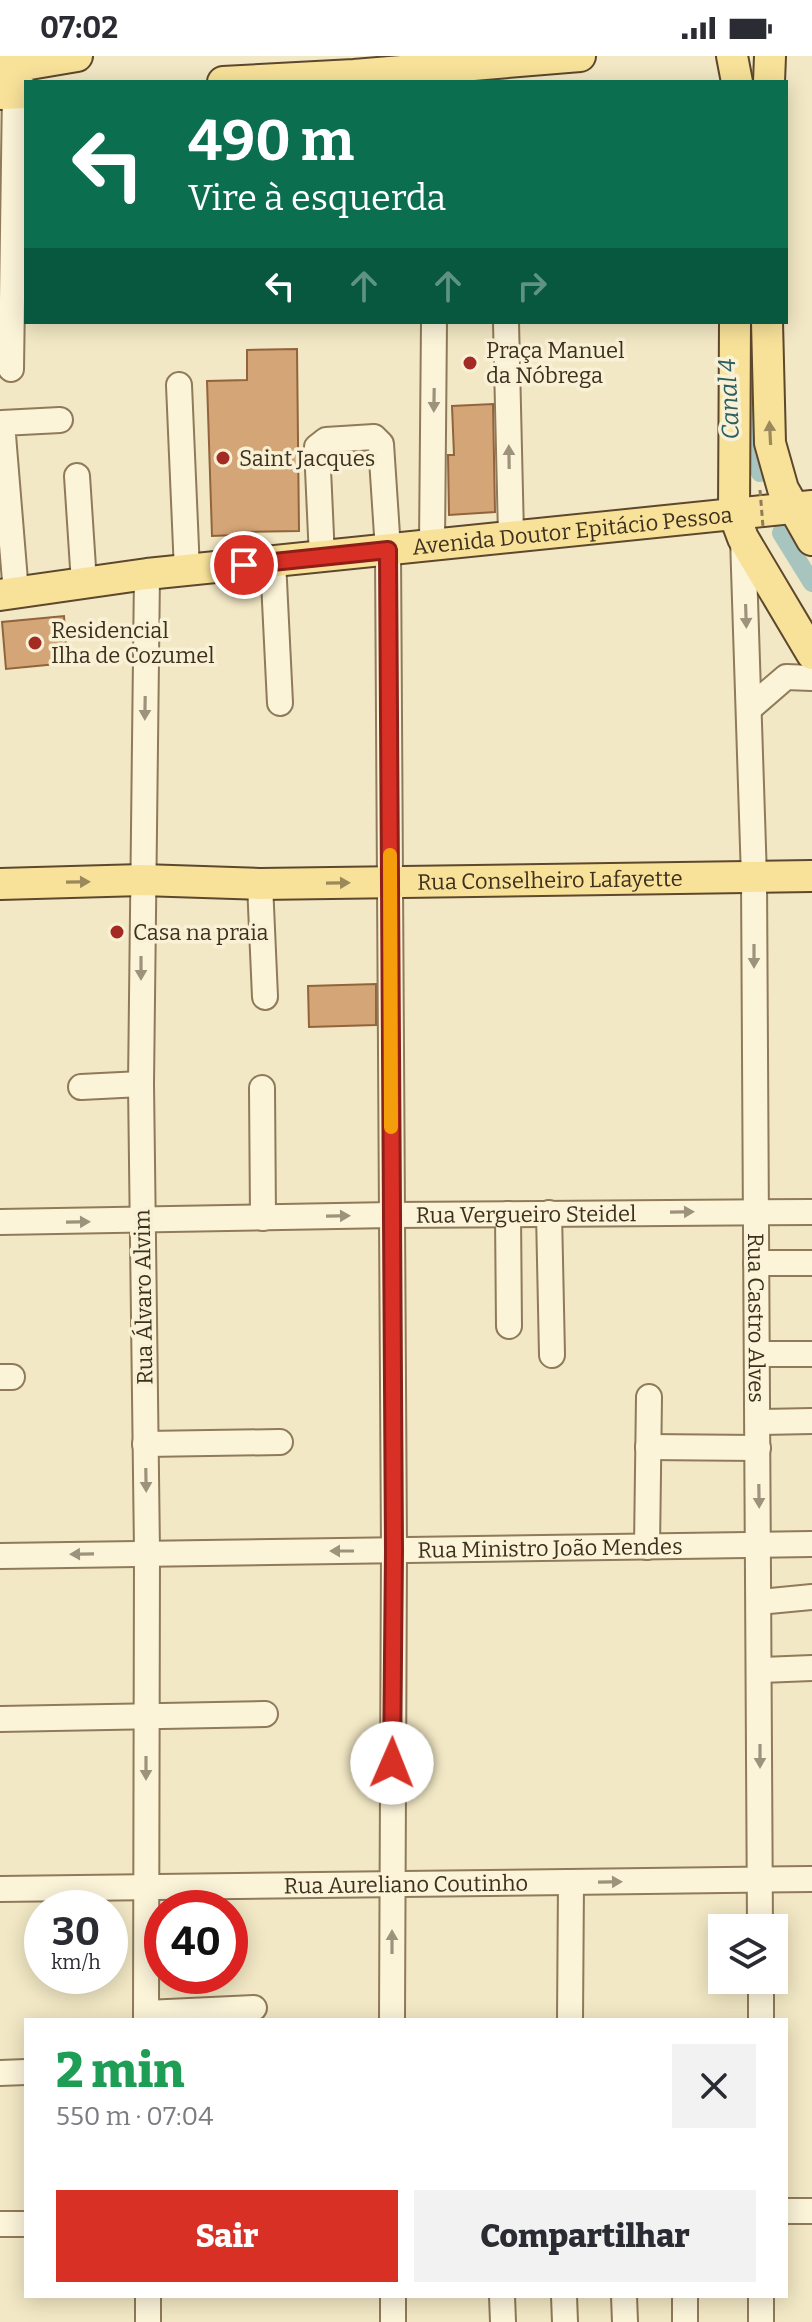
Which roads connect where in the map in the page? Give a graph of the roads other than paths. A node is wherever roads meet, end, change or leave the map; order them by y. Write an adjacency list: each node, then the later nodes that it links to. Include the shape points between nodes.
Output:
1 (77, 56): 8 (main road)
2 (577, 56): 6 (main road)
3 (732, 56): 10 (main road)
4 (770, 56): 11 (main road)
5 (343, 65): 7 (main road); 9 (main road)
6 (508, 72): 7 (main road)
7 (432, 74)
8 (25, 80)
9 (237, 80)
10 (737, 80)
11 (769, 80)
12 (10, 87): 17 (street)
13 (434, 324): 25 (street, one-way to 25)
14 (506, 324): 23 (street, one-way to 14)
15 (735, 324): 22 (main road)
16 (767, 324): 21 (main road, one-way to 16, via 778,476 770,443)
17 (11, 369)
18 (179, 385): 29 (street)
19 (60, 420): 32 (street, via 2,423)
20 (77, 476): 31 (street)
21 (802, 506): 22 (main road, Avenida Doutor Epitácio Pessoa); 24 (main road)
22 (752, 516): 23 (main road, Avenida Doutor Epitácio Pessoa); 33 (main road); 36 (street, Rua Castro Alves, one-way to 36)
23 (511, 535): 25 (main road, Avenida Doutor Epitácio Pessoa)
24 (812, 540)
25 (432, 543): 26 (main road, Avenida Doutor Epitácio Pessoa)
26 (388, 550): 27 (main road, Avenida Doutor Epitácio Pessoa); 27 (street, via 379,441 326,440 316,450); 40 (street)
27 (322, 558): 28 (main road, Avenida Doutor Epitácio Pessoa)
28 (273, 561): 29 (main road, Avenida Doutor Epitácio Pessoa); 35 (street)
29 (187, 571): 30 (main road, Avenida Doutor Epitácio Pessoa)
30 (147, 574): 31 (main road, Avenida Doutor Epitácio Pessoa); 39 (street, Rua Álvaro Alvim, one-way to 39)
31 (84, 583): 32 (main road, Avenida Doutor Epitácio Pessoa)
32 (8, 594)
33 (812, 654)
34 (812, 678): 36 (street, via 786,677)
35 (280, 703)
36 (750, 708): 38 (street, Rua Castro Alves)
37 (812, 876): 38 (main road, Rua Conselheiro Lafayette)
38 (754, 878): 40 (main road, Rua Conselheiro Lafayette); 47 (street, Rua Castro Alves, one-way to 47)
39 (142, 880): 41 (main road, Rua Conselheiro Lafayette, one-way to 39); 42 (main road, Rua Conselheiro Lafayette); 44 (street, Rua Álvaro Alvim, one-way to 44)
40 (390, 882): 42 (main road, Rua Conselheiro Lafayette, one-way to 40); 51 (street)
41 (0, 884)
42 (260, 884): 43 (street)
43 (265, 997)
44 (141, 1084): 45 (street); 53 (street, Rua Álvaro Alvim)
45 (81, 1087)
46 (262, 1088): 52 (street)
47 (756, 1211): 48 (street, Rua Vergueiro Steidel); 49 (street, Rua Vergueiro Steidel, one-way to 47); 55 (street, Rua Castro Alves)
48 (812, 1212)
49 (549, 1213): 50 (street, Rua Vergueiro Steidel); 60 (street)
50 (508, 1214): 51 (street, Rua Vergueiro Steidel); 57 (street)
51 (392, 1215): 52 (street, Rua Vergueiro Steidel, one-way to 51); 71 (street)
52 (263, 1218): 53 (street, Rua Vergueiro Steidel)
53 (142, 1221): 54 (street, Rua Vergueiro Steidel, one-way to 53); 65 (street, Rua Álvaro Alvim)
54 (0, 1222)
55 (756, 1263): 56 (street); 58 (street, Rua Castro Alves)
56 (812, 1263)
57 (509, 1326)
58 (757, 1354): 59 (street); 63 (street, Rua Castro Alves)
59 (812, 1354)
60 (552, 1355)
61 (649, 1397): 66 (street)
62 (812, 1421): 63 (street)
63 (758, 1422): 67 (street, Rua Castro Alves)
64 (280, 1442): 65 (street)
65 (145, 1444): 72 (street, Rua Álvaro Alvim, one-way to 72)
66 (648, 1447): 67 (street); 70 (street)
67 (758, 1448): 69 (street, Rua Castro Alves, one-way to 69)
68 (812, 1544): 69 (street, Rua Ministro João Mendes)
69 (760, 1545): 70 (street, Rua Ministro João Mendes); 75 (street, Rua Castro Alves)
70 (647, 1547): 71 (street, Rua Ministro João Mendes)
71 (394, 1551): 72 (street, Rua Ministro João Mendes, one-way to 72); 84 (street)
72 (147, 1552): 73 (street, Rua Ministro João Mendes, one-way to 73); 79 (street, Rua Álvaro Alvim)
73 (0, 1556)
74 (812, 1597): 75 (street)
75 (760, 1602): 77 (street, Rua Castro Alves)
76 (812, 1668): 77 (street)
77 (760, 1670): 82 (street, Rua Castro Alves, one-way to 82)
78 (265, 1714): 79 (street)
79 (146, 1717): 80 (street); 85 (street, Rua Álvaro Alvim, one-way to 85)
80 (0, 1719)
81 (812, 1879): 82 (street, Rua Aureliano Coutinho)
82 (760, 1880): 83 (street, Rua Aureliano Coutinho, one-way to 82); 87 (street, Rua Castro Alves)
83 (571, 1882): 84 (street, Rua Aureliano Coutinho); 92 (street)
84 (392, 1884): 85 (street, Rua Aureliano Coutinho); 91 (street, one-way to 84)
85 (145, 1887): 86 (street, Rua Aureliano Coutinho); 90 (street, Rua Álvaro Alvim)
86 (0, 1889)
87 (760, 1914)
88 (761, 1994): 93 (street)
89 (254, 2008): 90 (street)
90 (146, 2016)
91 (392, 2018)
92 (570, 2018)
93 (761, 2018)
94 (24, 2072): 95 (street)
95 (0, 2073)
96 (788, 2211): 97 (street)
97 (812, 2211)
98 (0, 2224): 99 (street)
99 (24, 2224)
100 (148, 2298): 107 (street)
101 (393, 2298): 108 (street)
102 (502, 2298): 109 (street)
103 (564, 2298): 110 (street)
104 (624, 2298): 111 (street)
105 (685, 2298): 112 (street)
106 (761, 2298): 113 (street)
107 (148, 2322)
108 (393, 2322)
109 (503, 2322)
110 (565, 2322)
111 (625, 2322)
112 (685, 2322)
113 (761, 2322)

